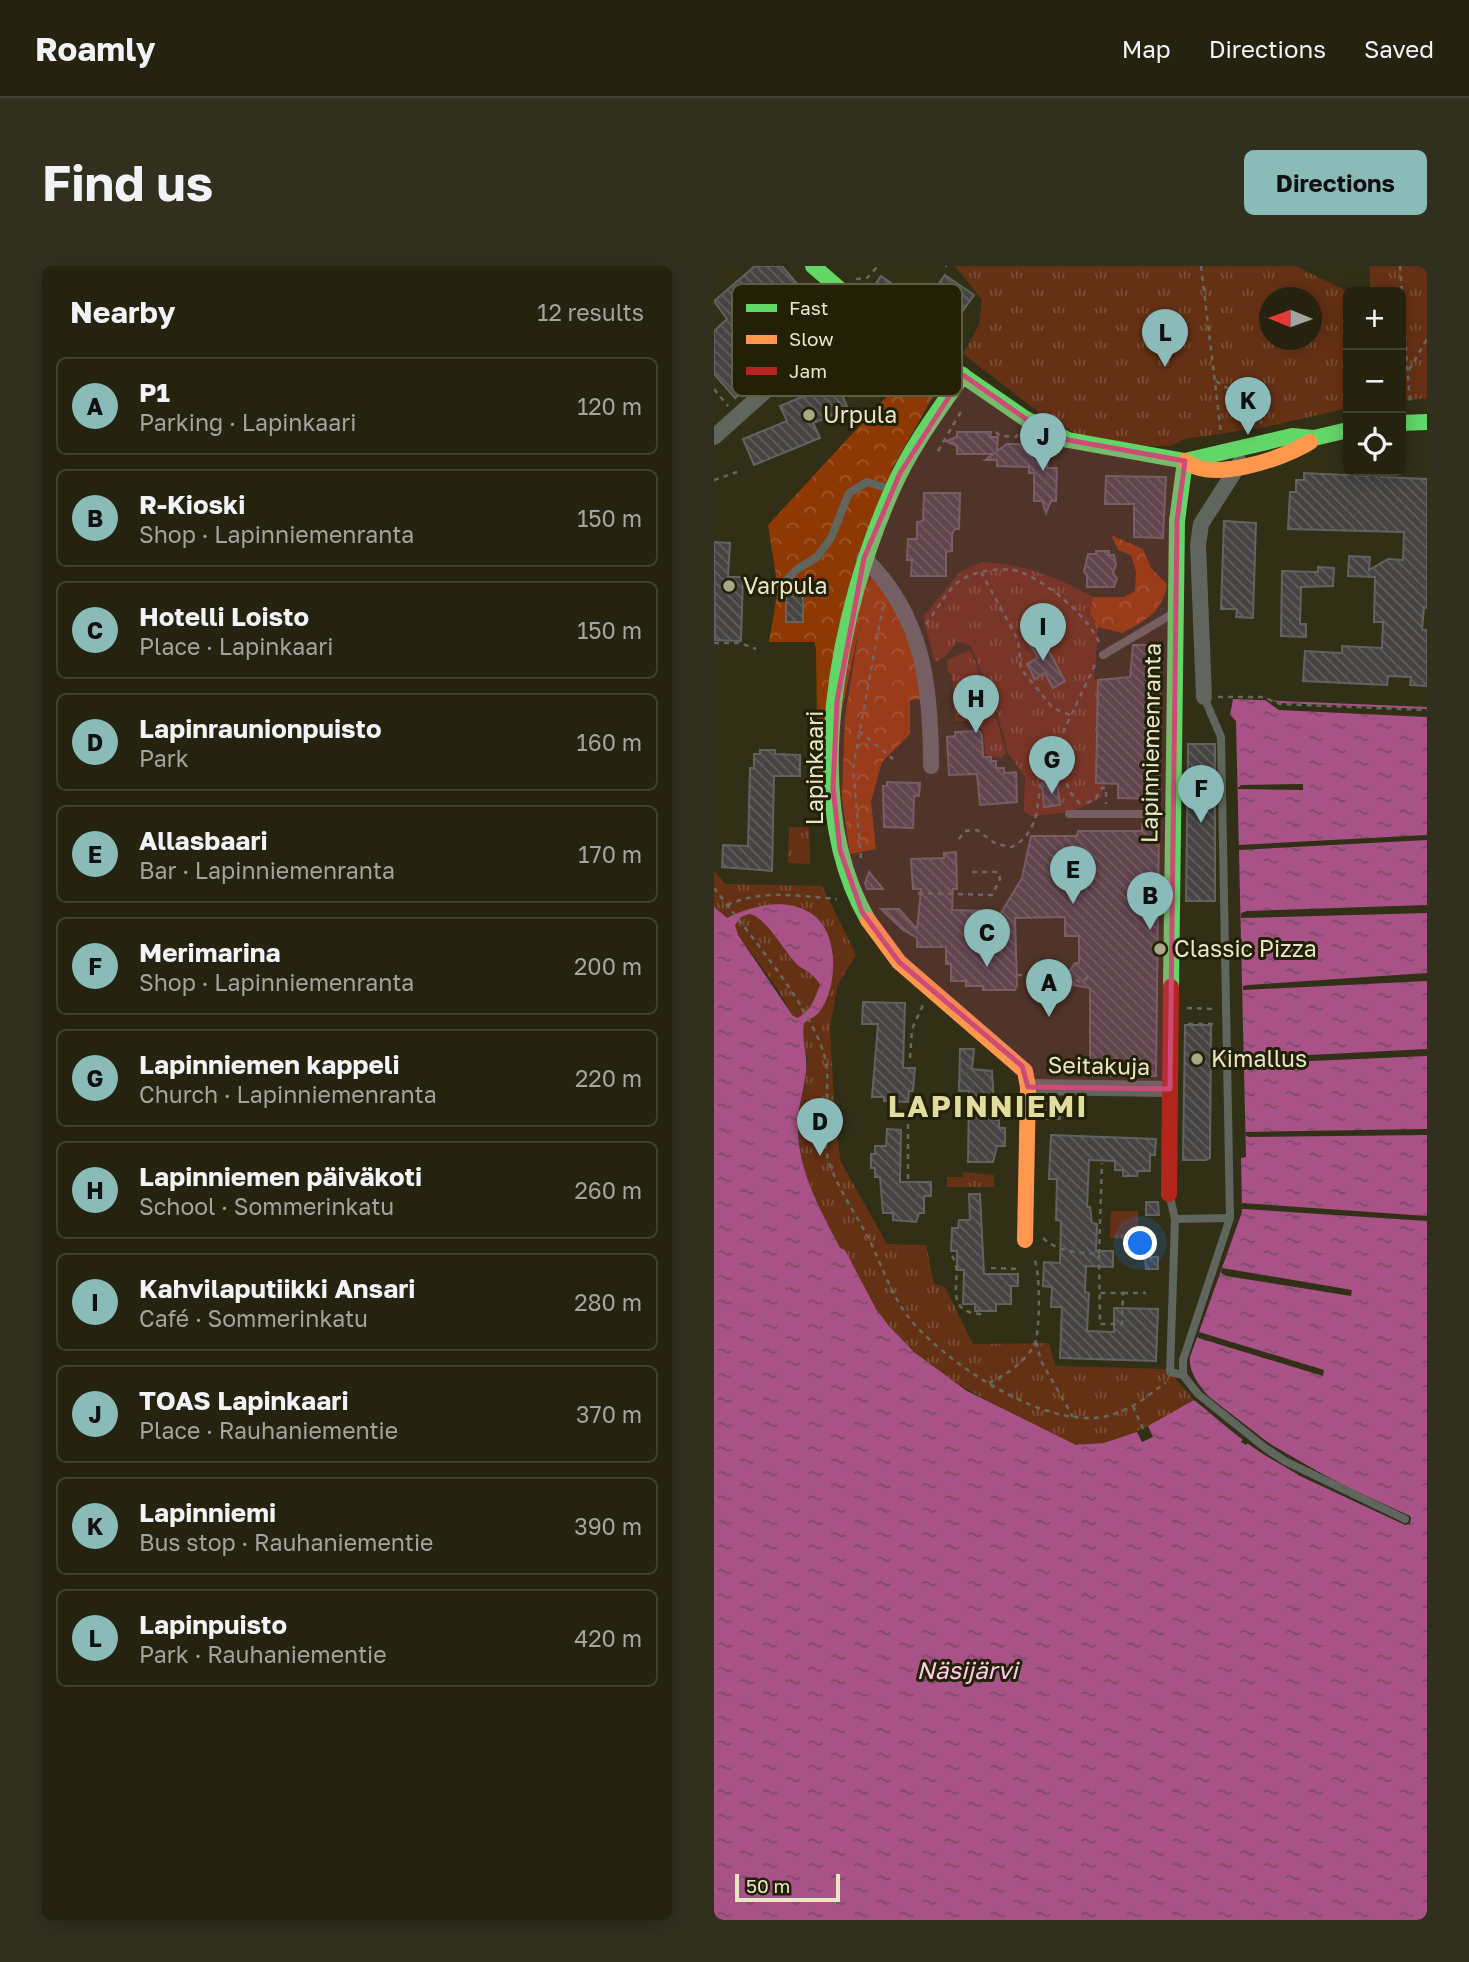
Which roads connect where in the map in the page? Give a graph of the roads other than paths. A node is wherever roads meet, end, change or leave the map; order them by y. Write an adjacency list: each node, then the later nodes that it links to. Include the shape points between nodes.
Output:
1 (813, 266): 2 (street)
2 (836, 284)
3 (963, 375): 12 (street, via 1039,428 1068,440)
4 (760, 396): 9 (street)
5 (950, 396): 14 (street, Lapinkaari)
6 (1406, 417): 7 (street)
7 (1427, 422)
8 (1343, 431): 10 (street)
9 (714, 437)
10 (1314, 438): 11 (street, via 1292,436); 13 (street, via 1294,452)
11 (1238, 447): 12 (street); 13 (street)
12 (1185, 460): 13 (street, via 1192,468 1206,471); 17 (street, Lapinniemenranta, via 1177,521)
13 (1240, 465): 19 (street, via 1201,524)
14 (891, 490): 15 (street, Lapinkaari); 16 (lane, via 867,482 849,492 831,538 817,557 782,585)
15 (864, 558): 20 (street, via 894,589 913,633 927,679); 23 (street, Lapinkaari, via 845,647 835,731 834,812 845,869 862,912 883,944 1017,1061)
16 (773, 585)
17 (1175, 613): 18 (lane); 22 (street, Lapinniemenranta)
18 (1102, 655)
19 (1204, 697): 26 (lane, via 1220,737)
20 (931, 766)
21 (1069, 814): 22 (lane)
22 (1172, 814): 24 (street, Lapinniemenranta)
23 (1028, 1087): 24 (street, Seitakuja); 28 (street, Lapinkaari)
24 (1170, 1089): 25 (street, Lapinniemenranta)
25 (1169, 1194): 27 (lane)
26 (1230, 1218): 27 (lane); 29 (lane, via 1183,1360)
27 (1175, 1220): 29 (lane, via 1170,1372)
28 (1028, 1242)
29 (1183, 1375): 30 (lane, via 1206,1402 1285,1461)
30 (1405, 1519)

